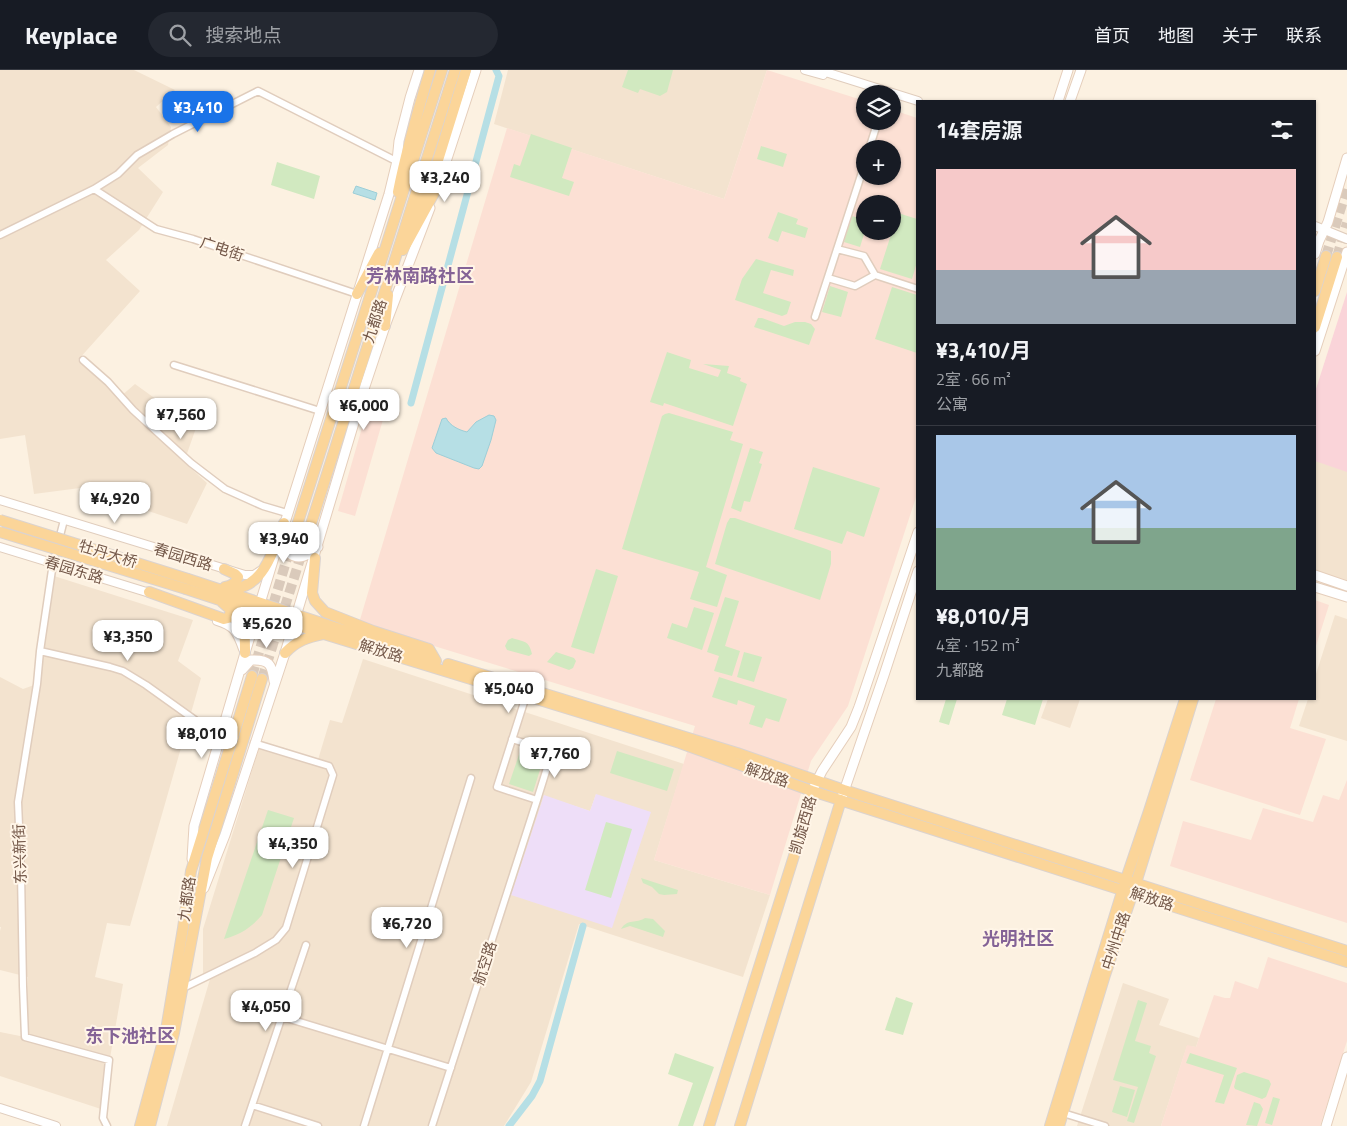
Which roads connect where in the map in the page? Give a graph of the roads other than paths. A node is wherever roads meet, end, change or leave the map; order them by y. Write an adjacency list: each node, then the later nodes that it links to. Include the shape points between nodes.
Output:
1 (419, 70): 20 (main road, 九都路, via 399,141)
2 (430, 70): 20 (main road)
3 (442, 70): 25 (main road, 九都路)
4 (455, 70): 31 (main road, 九都路)
5 (466, 70): 31 (main road, via 434,173)
6 (476, 70): 21 (main road, 九都路)
7 (805, 70): 11 (street)
8 (819, 70): 12 (street)
9 (1068, 70): 15 (main road)
10 (1081, 70): 16 (main road)
11 (856, 85)
12 (862, 85)
13 (901, 97): 17 (street)
14 (901, 99): 18 (street)
15 (1058, 100)
16 (1070, 100)
17 (916, 101)
18 (916, 105)
19 (1347, 158): 24 (main road, via 1328,222)
20 (400, 163): 23 (street, via 258,91 137,155 118,174); 25 (main road); 36 (main road, 九都路)
21 (439, 184): 31 (main road); 39 (main road, 九都路)
22 (858, 185): 28 (street)
23 (94, 189): 26 (street); 36 (street, 广电街, via 156,228)
24 (1321, 232): 27 (street); 29 (main road)
25 (390, 234): 36 (main road); 49 (main road, 九都路)
26 (0, 235)
27 (1347, 239)
28 (837, 248): 32 (street, via 864,256); 33 (street)
29 (1316, 250)
30 (1347, 252): 40 (main road)
31 (391, 273): 39 (main road); 51 (main road, 九都路)
32 (875, 275): 33 (street, via 855,286); 34 (street)
33 (828, 278): 37 (street)
34 (916, 288)
35 (1316, 289): 38 (main road, via 1331,256)
36 (357, 294): 43 (main road, 九都路)
37 (815, 317)
38 (1316, 324)
39 (385, 326): 53 (main road, 九都路)
40 (1316, 348)
41 (83, 360): 45 (street, via 191,463 225,489)
42 (174, 365): 43 (street)
43 (320, 411): 45 (main road, 九都路)
44 (0, 500): 47 (street, 春园西路)
45 (286, 518): 53 (main road, via 284,545 291,555 303,557); 56 (main road); 67 (main road, 九都路)
46 (0, 520): 60 (main road, 牡丹大桥, bridge)
47 (64, 520): 55 (street, 东兴新街); 57 (street, 春园西路)
48 (0, 532): 60 (main road, 牡丹大桥, bridge)
49 (293, 538)
50 (916, 538): 85 (main road, 凯旋西路, via 851,727)
51 (305, 543)
52 (0, 547): 55 (street, 春园东路)
53 (318, 547): 54 (main road, 九都路)
54 (315, 558): 68 (main road, 九都路); 73 (main road, via 312,593 325,612 429,649)
55 (53, 563): 64 (street, 春园东路); 70 (street, 东兴新街)
56 (267, 564): 57 (street, 春园西路, via 254,575); 63 (main road, via 251,583 238,588)
57 (224, 569): 63 (main road, via 235,574 237,581)
58 (1316, 575): 61 (main road)
59 (916, 577): 87 (main road, 凯旋西路)
60 (187, 584): 63 (main road, 解放路); 66 (main road, 解放路)
61 (1347, 586)
62 (1316, 587): 65 (main road)
63 (218, 588): 67 (main road, 解放路)
64 (149, 592): 66 (main road, via 228,618 230,609); 71 (street, 春园东路, via 190,612 228,624 234,629)
65 (1347, 597)
66 (220, 600): 67 (main road, 解放路); 71 (main road, via 235,609 242,620)
67 (259, 608): 68 (main road, 解放路); 71 (main road, 九都路)
68 (296, 620): 69 (main road, 解放路); 72 (main road, 九都路); 73 (main road, 解放路)
69 (324, 634): 72 (main road, via 302,640); 76 (main road, 解放路)
70 (40, 651): 79 (street, via 123,671); 106 (street, 东兴新街, via 18,802 25,1038 109,1060 103,1118)
71 (245, 653): 74 (main road, 九都路)
72 (285, 653): 75 (main road, 九都路)
73 (436, 661): 85 (main road, 解放路, via 683,735)
74 (240, 672): 75 (main road, via 250,660 262,660 273,669); 81 (main road, 九都路)
75 (275, 684): 83 (main road, 九都路)
76 (526, 696): 82 (street); 86 (main road, 解放路, via 680,743)
77 (1185, 700): 90 (main road, 中州中路)
78 (1194, 700): 90 (main road, 中州中路)
79 (195, 720)
80 (204, 723): 81 (street)
81 (223, 731): 89 (main road, 九都路, via 194,826)
82 (512, 739): 88 (street, 航空路, via 552,752); 88 (street, via 496,787)
83 (254, 743): 91 (main road, 九都路, via 225,835); 95 (street, via 329,766 333,775 286,928 276,940 255,953)
84 (471, 778): 98 (street)
85 (816, 780): 86 (main road, 凯旋西路); 87 (main road, 解放路)
86 (812, 791): 87 (main road, 解放路); 113 (main road, 凯旋西路)
87 (843, 795): 90 (main road, 解放路); 114 (main road, 凯旋西路)
88 (537, 800): 100 (street, 航空路)
89 (191, 871): 91 (main road, 九都路, via 257,678 206,858); 107 (main road, 九都路, via 166,1030)
90 (1129, 886): 93 (main road, 解放路); 94 (main road, 解放路); 104 (main road, 中州中路); 115 (main road, 中州中路)
91 (198, 905): 95 (main road, 九都路)
92 (306, 945): 97 (street)
93 (1347, 951)
94 (1347, 962)
95 (182, 989): 108 (main road, 九都路)
96 (237, 1003): 97 (street)
97 (282, 1017): 98 (street); 102 (street)
98 (388, 1049): 100 (street); 111 (street)
99 (1347, 1057): 118 (main road)
100 (451, 1068): 112 (street, 航空路)
101 (1347, 1073): 119 (main road)
102 (252, 1105): 109 (street); 110 (street)
103 (0, 1108): 105 (street)
104 (1063, 1113): 116 (main road, 中州中路); 117 (street)
105 (56, 1126)
106 (107, 1126)
107 (140, 1126)
108 (150, 1126)
109 (245, 1126)
110 (318, 1126)
111 (364, 1126)
112 (432, 1126)
113 (709, 1126)
114 (740, 1126)
115 (1050, 1126)
116 (1059, 1126)
117 (1105, 1126)
118 (1326, 1126)
119 (1330, 1126)

